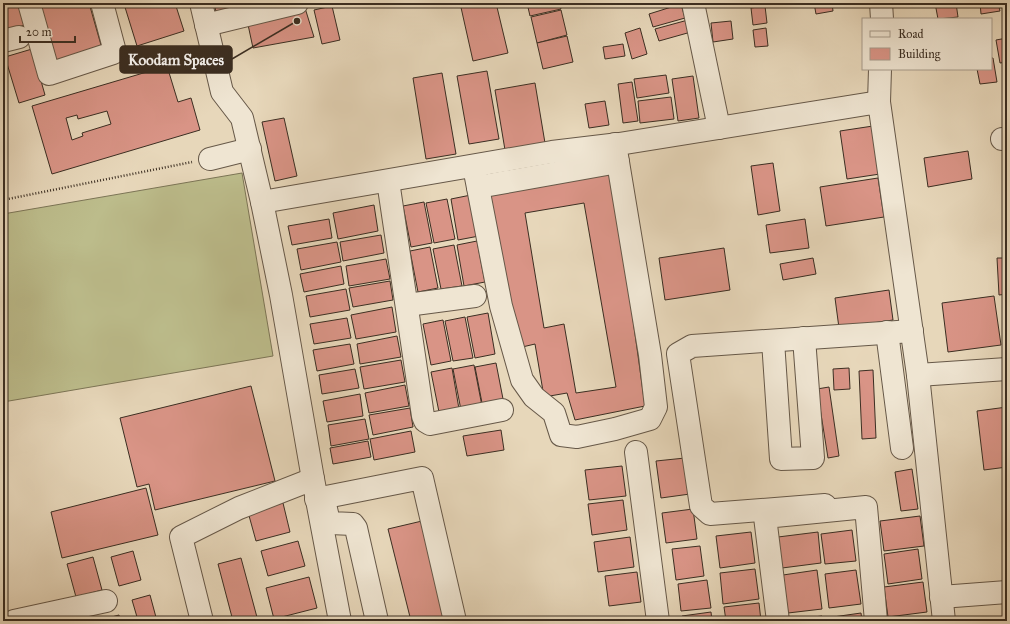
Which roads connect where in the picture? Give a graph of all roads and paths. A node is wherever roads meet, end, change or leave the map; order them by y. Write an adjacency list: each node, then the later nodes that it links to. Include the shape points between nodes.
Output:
1 (29, 3): 2 (street, via 49,74 113,53 114,48)
2 (102, 3)
3 (201, 3): 8 (street)
4 (297, 3): 8 (street)
5 (693, 3): 11 (street)
6 (881, 3): 7 (street)
7 (882, 18)
8 (206, 25): 12 (street, via 222,92 242,118)
9 (880, 70): 10 (street)
10 (879, 102): 11 (street); 22 (street)
11 (719, 128): 13 (street)
12 (250, 149): 14 (street); 19 (street)
13 (616, 153): 15 (street, via 552,152); 17 (street); 17 (street, via 650,355 656,407 650,419 614,429 577,436 561,435 554,413 534,397 522,380 501,306)
14 (210, 159): 18 (path)
15 (474, 167): 16 (street); 17 (street)
16 (388, 181): 19 (street); 21 (street)
17 (478, 188)
18 (3, 200)
19 (262, 202): 31 (street)
20 (475, 296): 21 (street)
21 (406, 305): 28 (street, via 425,421 430,424)
22 (912, 331): 23 (street); 27 (street)
23 (887, 332): 24 (street); 29 (street)
24 (804, 338): 25 (street); 25 (street, via 813,458 782,459)
25 (773, 342): 32 (street, via 692,346 678,354 701,506 710,514)
26 (1007, 369): 27 (street)
27 (918, 375): 34 (street)
28 (502, 410)
29 (902, 448)
30 (636, 452): 41 (street)
31 (317, 492): 37 (street, via 239,508 181,536); 38 (street); 39 (street, via 330,523 355,526); 40 (street, via 422,478)
32 (825, 504)
33 (1007, 592): 34 (street)
34 (941, 597): 44 (street)
35 (106, 601): 36 (street)
36 (14, 621)
37 (202, 621)
38 (340, 621)
39 (377, 621)
40 (455, 621)
41 (658, 621)
42 (778, 621): 43 (street, via 765,517 866,507)
43 (876, 621)
44 (944, 621)

